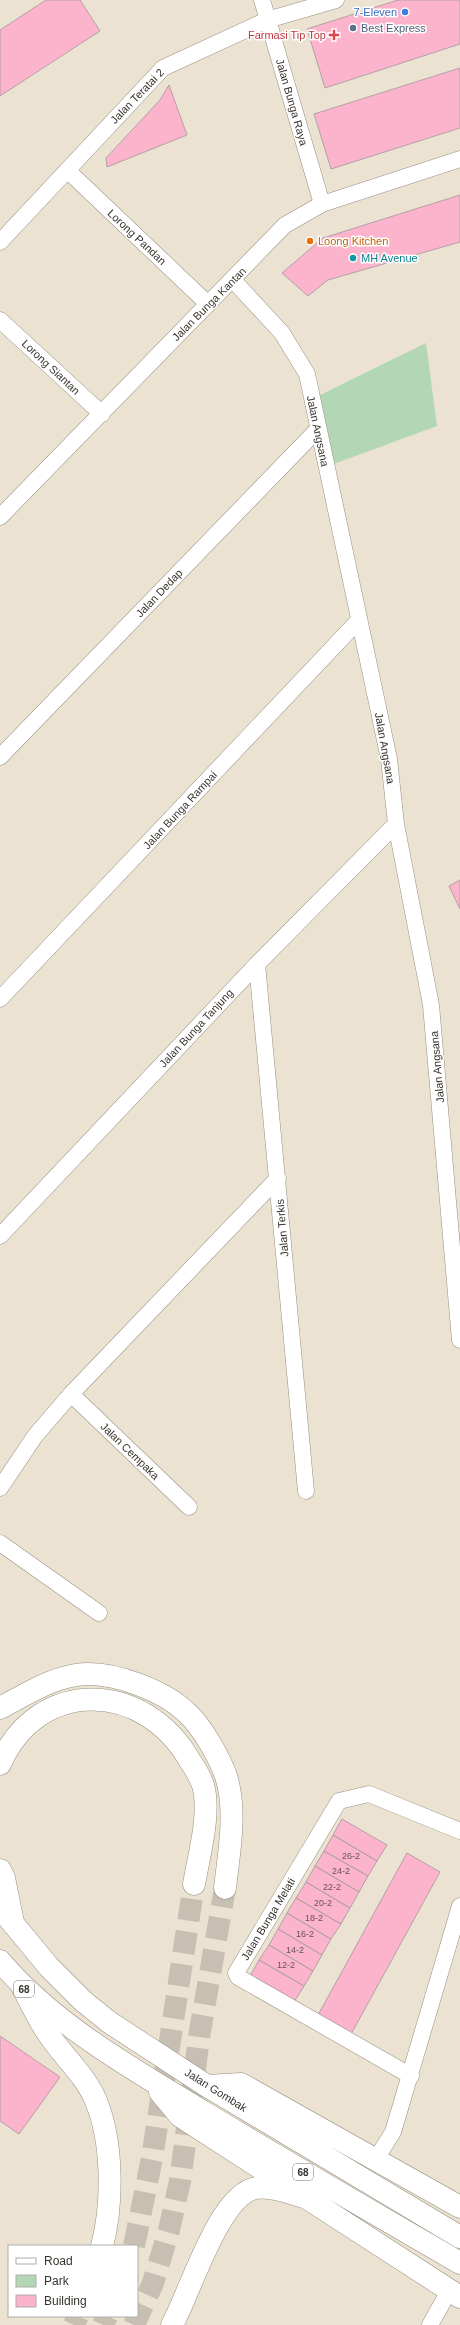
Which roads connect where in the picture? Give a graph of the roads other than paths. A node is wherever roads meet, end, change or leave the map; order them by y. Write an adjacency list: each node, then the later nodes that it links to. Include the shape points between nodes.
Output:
1 (262, 0): 3 (street, Jalan Bunga Raya)
2 (336, 0): 3 (street, Jalan Teratai 2)
3 (267, 20): 5 (street, Jalan Teratai 2, via 163,68); 6 (street, Jalan Bunga Raya)
4 (460, 159): 6 (street, Jalan Bunga Kantan)
5 (67, 170): 7 (street, Jalan Teratai 2); 9 (street, Lorong Pandan)
6 (322, 204): 8 (street, Jalan Bunga Kantan, via 286,225)
7 (0, 242)
8 (233, 280): 9 (street, Jalan Bunga Kantan); 12 (street, Jalan Angsana, via 282,333 307,374)
9 (208, 304): 11 (street, Jalan Bunga Kantan)
10 (0, 320): 11 (street, Lorong Siantan)
11 (102, 414): 13 (street, Jalan Bunga Kantan)
12 (318, 429): 14 (street, Jalan Angsana); 15 (street, Jalan Dedap)
13 (0, 517)
14 (359, 620): 16 (street, Jalan Angsana, via 389,758); 18 (street, Jalan Bunga Rampai)
15 (0, 757)
16 (396, 824): 17 (street, Jalan Bunga Tanjung); 21 (street, Jalan Angsana, via 431,1005)
17 (257, 964): 19 (street, Jalan Terkis); 20 (street, Jalan Bunga Tanjung)
18 (0, 999)
19 (278, 1178): 23 (street); 25 (street, Jalan Terkis)
20 (0, 1236)
21 (456, 1246): 22 (street, Jalan Angsana)
22 (460, 1340)
23 (71, 1394): 24 (street, via 35,1436); 26 (street, Jalan Cempaka)
24 (0, 1488)
25 (306, 1491)
26 (189, 1507)
27 (0, 1543): 28 (street)
28 (99, 1613)
29 (0, 1708): 34 (main road, via 45,1684 86,1674 115,1677 141,1686 187,1712 211,1745 226,1777 231,1809)
30 (0, 1764): 33 (main road, via 14,1738 24,1727 35,1718 62,1704 93,1699 111,1700 131,1706 150,1716 170,1731 183,1747 203,1785 206,1808)
31 (460, 1831): 39 (street, Jalan Bunga Melati, via 369,1794 339,1801 236,1973 238,1977)
32 (0, 1870): 36 (main road, via 4,1878)
33 (194, 1884)
34 (225, 1888)
35 (460, 1906): 39 (street, via 442,1961)
36 (6, 1916): 41 (main road, Jalan Gombak / 68, via 49,1967 83,2001 109,2022)
37 (0, 1961): 38 (main road, 68)
38 (22, 1986): 40 (main road, 68, via 111,2055); 46 (main road, via 47,2032 76,2067 96,2101 109,2155 106,2232)
39 (411, 2076): 42 (street, via 393,2132)
40 (148, 2078): 43 (main road, via 180,2116); 47 (main road, 68)
41 (206, 2086): 42 (main road, via 241,2084); 45 (main road, Jalan Gombak / 68)
42 (376, 2159): 44 (main road)
43 (304, 2197): 48 (main road); 49 (main road, via 274,2189 256,2188 242,2193 222,2215)
44 (460, 2207)
45 (460, 2237)
46 (102, 2245)
47 (460, 2263)
48 (455, 2294): 50 (street)
49 (172, 2325)
50 (430, 2325)

